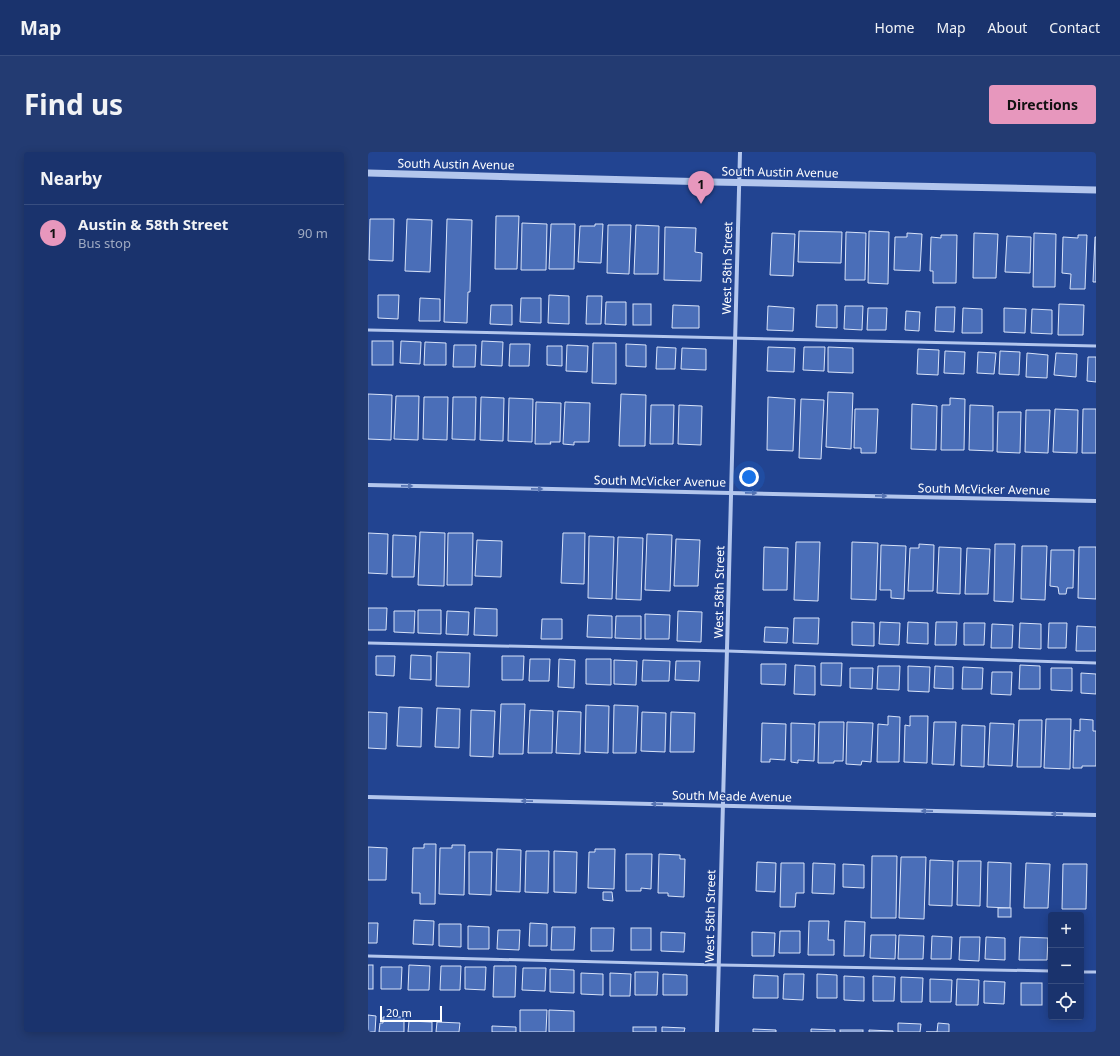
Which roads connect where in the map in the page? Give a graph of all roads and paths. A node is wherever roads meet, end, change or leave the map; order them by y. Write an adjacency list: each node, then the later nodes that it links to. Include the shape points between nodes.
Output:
1 (740, 152): 3 (street, West 58th Street)
2 (368, 173): 3 (street, South Austin Avenue)
3 (740, 183): 4 (street, South Austin Avenue); 6 (street, West 58th Street)
4 (1096, 190)
5 (368, 330): 6 (lane)
6 (736, 338): 7 (lane); 9 (street, West 58th Street)
7 (1096, 346)
8 (368, 485): 9 (street, South McVicker Avenue, one-way to 9)
9 (732, 493): 10 (street, South McVicker Avenue, one-way to 10); 12 (street, West 58th Street)
10 (1096, 501)
11 (368, 643): 12 (lane)
12 (727, 651): 13 (lane); 15 (street, West 58th Street)
13 (1096, 662)
14 (368, 797): 15 (street, South Meade Avenue, one-way to 14)
15 (723, 806): 16 (street, South Meade Avenue, one-way to 15); 18 (street, West 58th Street)
16 (1096, 815)
17 (368, 956): 18 (lane)
18 (719, 965): 19 (lane); 22 (street, West 58th Street)
19 (1048, 971)
20 (1084, 972): 21 (lane)
21 (1096, 972)
22 (717, 1032)

